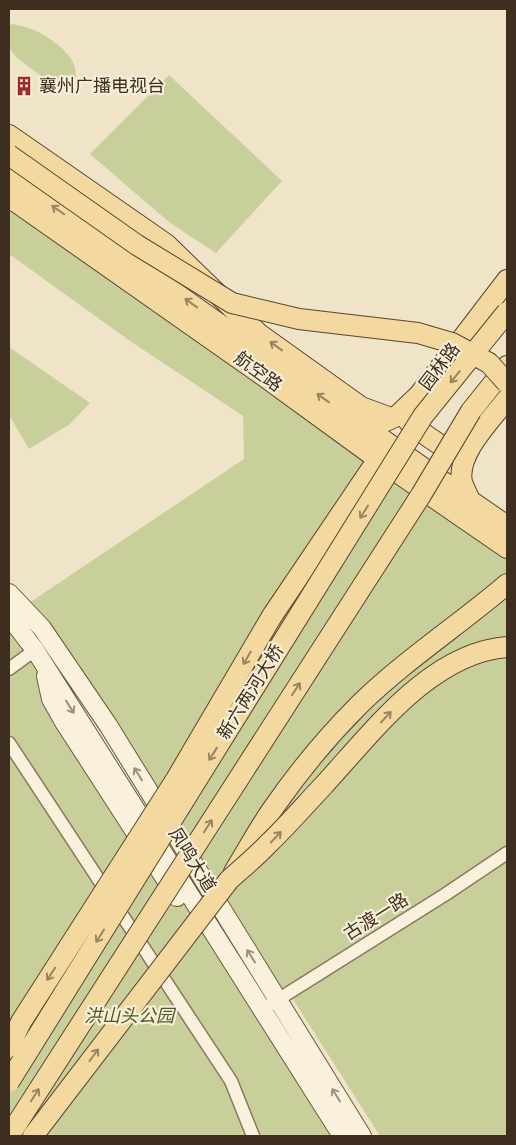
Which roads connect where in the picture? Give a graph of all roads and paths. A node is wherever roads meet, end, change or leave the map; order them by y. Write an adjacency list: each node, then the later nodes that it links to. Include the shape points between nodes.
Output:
1 (9, 134): 11 (main road, one-way to 1, via 361,407 259,334 166,244)
2 (9, 155): 8 (main road, bridge, via 137,246 232,303 299,319 418,333 452,343 489,364)
3 (9, 176): 12 (main road, 航空路, one-way to 3)
4 (9, 197): 14 (main road, 航空路)
5 (507, 280): 10 (main road, 园林路)
6 (507, 312): 30 (main road, 新六两河大桥, one-way to 30, bridge, via 424,416)
7 (507, 366): 31 (main road, 新六两河大桥, one-way to 7, bridge, via 471,411)
8 (507, 383)
9 (507, 399): 13 (main road)
10 (408, 406): 11 (main road, 园林路); 13 (main road, via 407,418 411,425 452,453)
11 (391, 418): 12 (main road, 园林路, via 374,426)
12 (355, 421): 15 (main road, 航空路)
13 (470, 448): 15 (main road, via 462,467 462,481)
14 (378, 459): 17 (main road, 航空路); 29 (main road, one-way to 29, bridge, via 272,616 175,781 21,1022)
15 (470, 500): 16 (main road, 航空路)
16 (507, 526)
17 (507, 548)
18 (507, 584): 26 (main road, bridge, via 405,664 359,705 315,754 274,808)
19 (9, 593): 27 (main road, 凤鸣大道, one-way to 19, via 98,710 42,628)
20 (9, 616): 22 (main road, 凤鸣大道)
21 (507, 647): 26 (main road, one-way to 21, bridge, via 268,845 402,700 442,670 470,656)
22 (39, 657): 23 (street); 28 (main road, 凤鸣大道, one-way to 28); 34 (main road, via 51,699 64,722)
23 (9, 669)
24 (9, 743): 33 (street, via 231,1081)
25 (507, 853): 27 (street, 古渡一路)
26 (229, 880): 32 (main road, one-way to 26, bridge)
27 (278, 1000): 28 (street, 古渡一路); 36 (main road, 凤鸣大道, one-way to 27)
28 (262, 1009): 35 (main road, 凤鸣大道)
29 (9, 1047)
30 (9, 1082)
31 (9, 1136)
32 (33, 1136)
33 (253, 1136)
34 (330, 1136)
35 (342, 1136)
36 (362, 1136)

